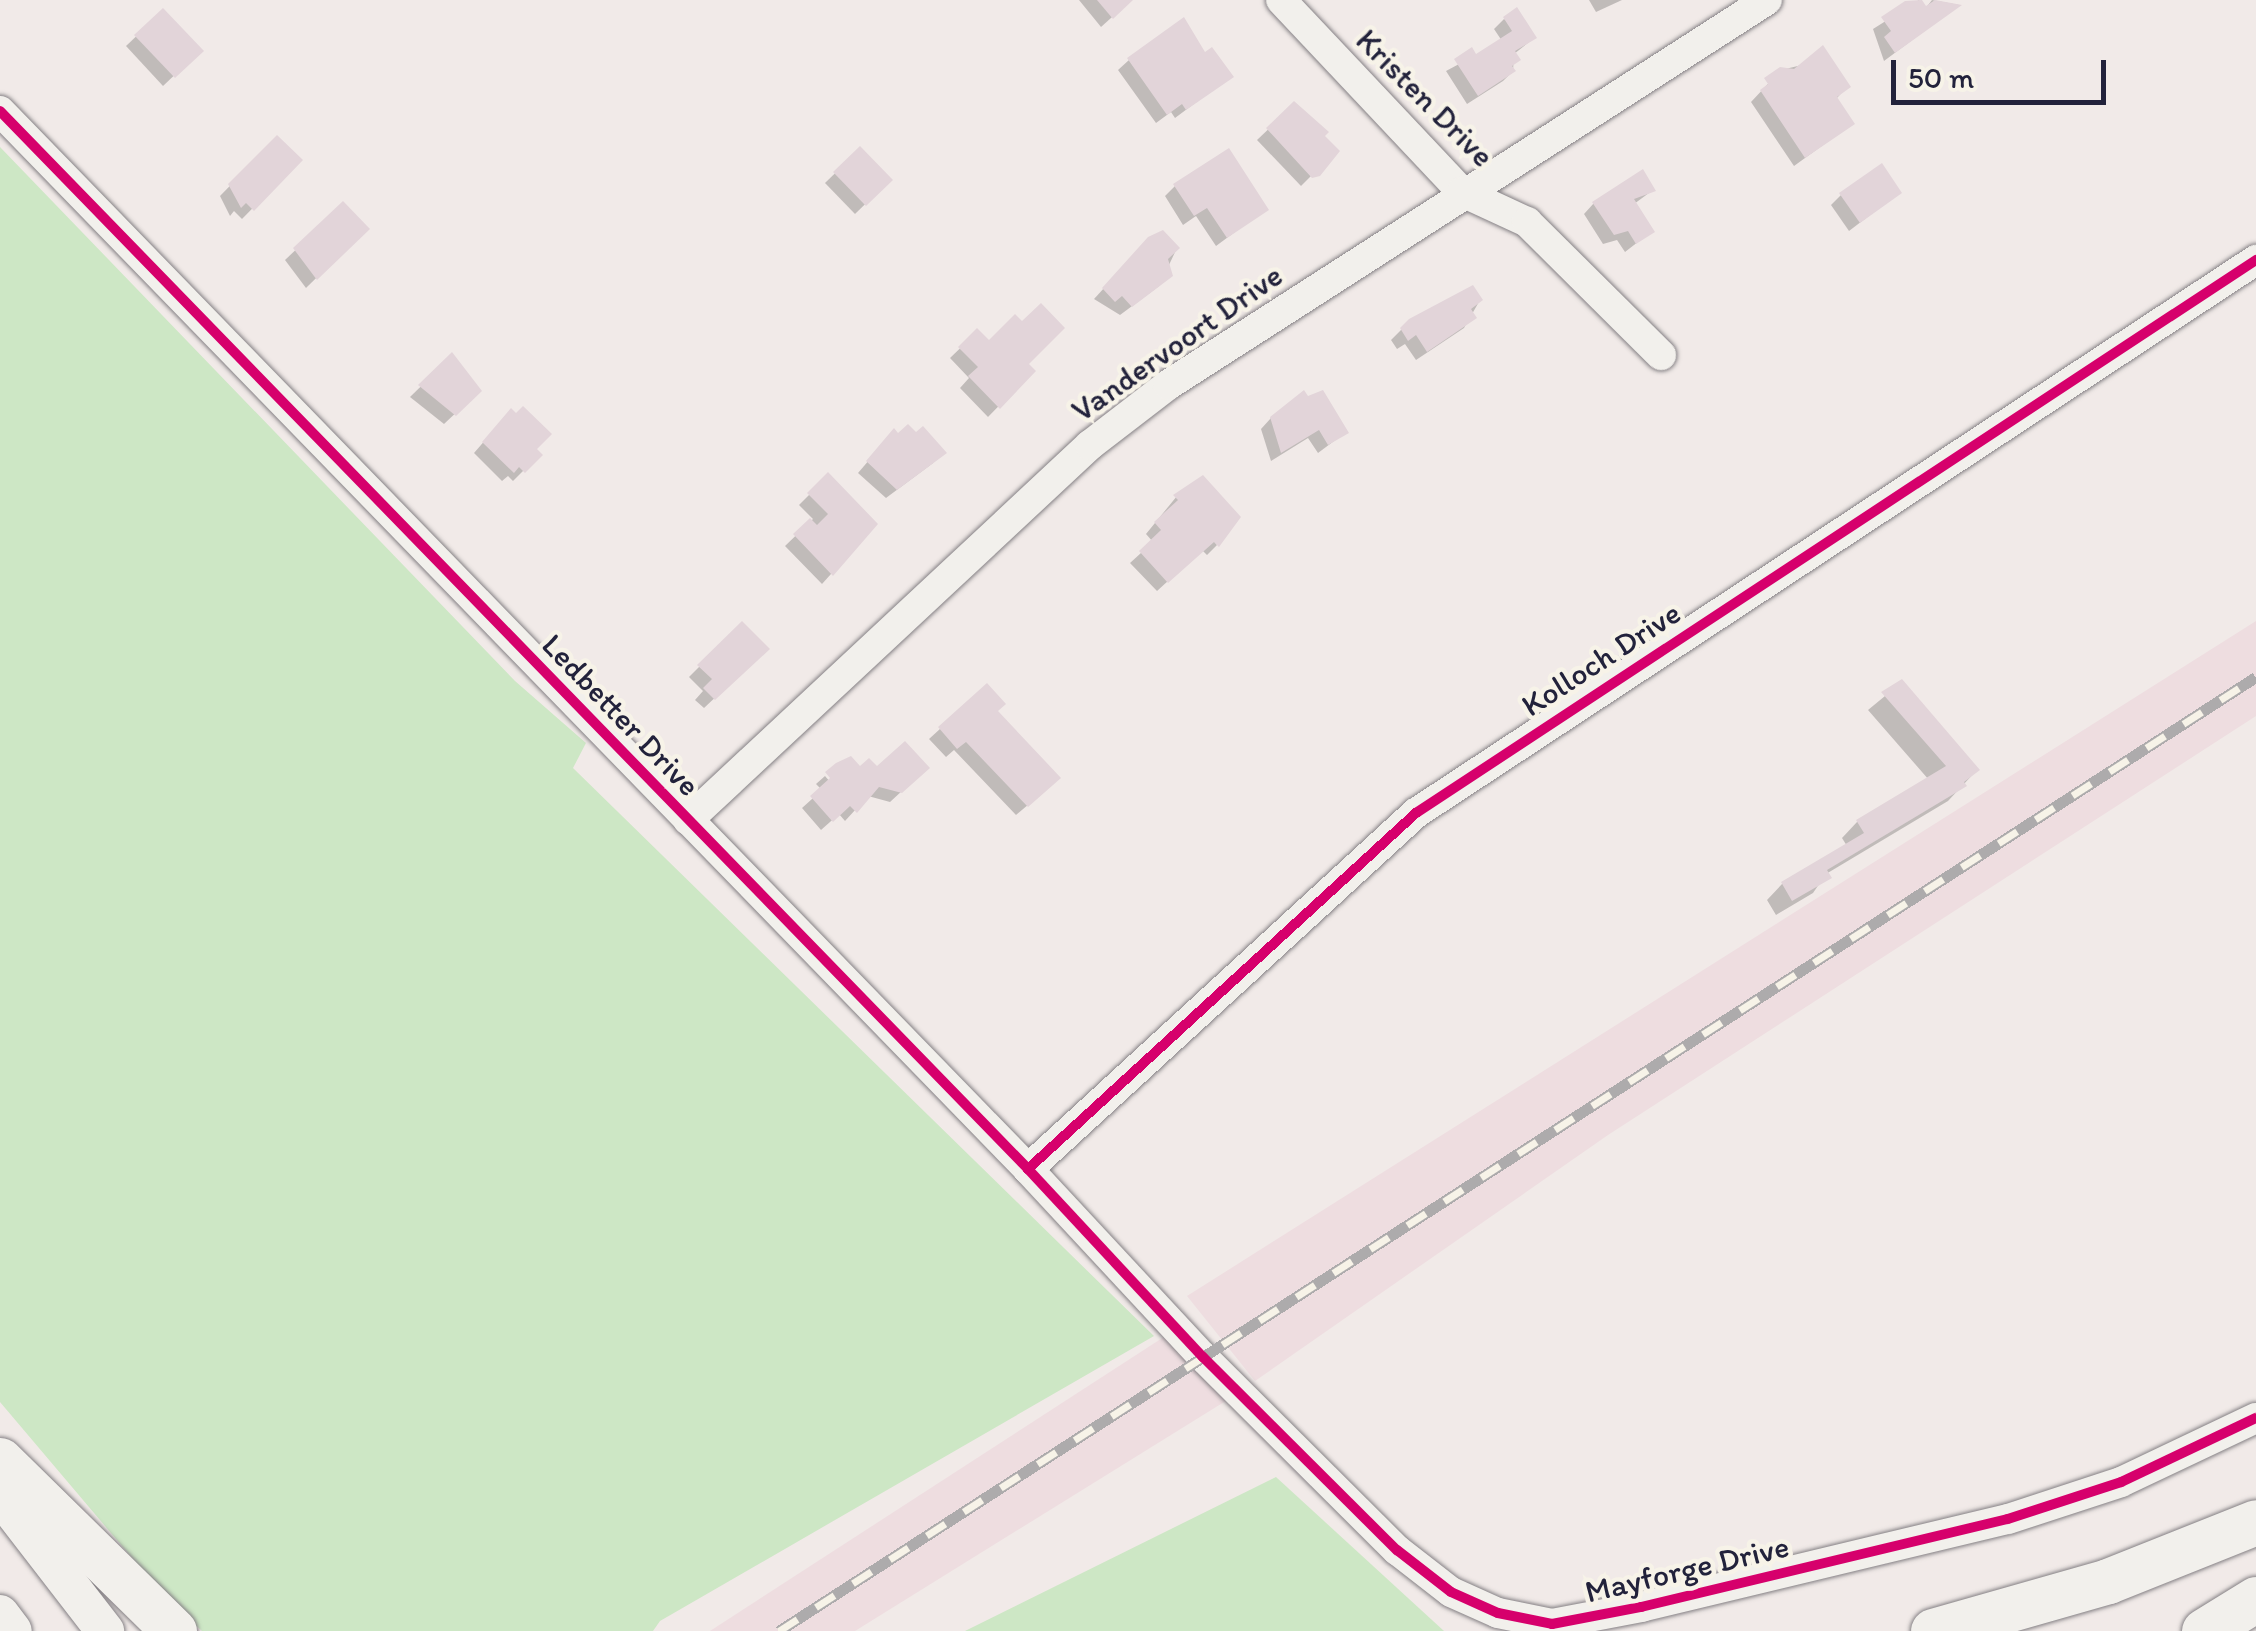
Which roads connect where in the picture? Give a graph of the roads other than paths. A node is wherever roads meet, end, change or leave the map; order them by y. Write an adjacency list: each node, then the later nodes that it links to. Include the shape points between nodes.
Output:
1 (1281, 0): 4 (street, Kristen Drive)
2 (1768, 0): 4 (street, Vandervoort Drive)
3 (0, 112): 7 (street, Ledbetter Drive)
4 (1462, 192): 6 (street, Kristen Drive, via 1528,222); 7 (street, Vandervoort Drive, via 1168,385 1090,445)
5 (2256, 260): 8 (street, Kolloch Drive, via 1416,813)
6 (1661, 355)
7 (688, 820): 8 (street, Ledbetter Drive)
8 (1028, 1169): 9 (street, Ledbetter Drive)
9 (1203, 1357): 10 (street, Mayforge Drive, via 1398,1550 1451,1592 1498,1613 1552,1624 2008,1519 2121,1482)
10 (2256, 1418)
11 (0, 1460): 18 (highway)
12 (0, 1495): 17 (main road)
13 (2256, 1522): 19 (highway, via 2108,1581)
14 (2256, 1600): 20 (highway)
15 (0, 1614): 16 (main road)
16 (13, 1631)
17 (106, 1631)
18 (174, 1631)
19 (1933, 1631)
20 (2204, 1631)

